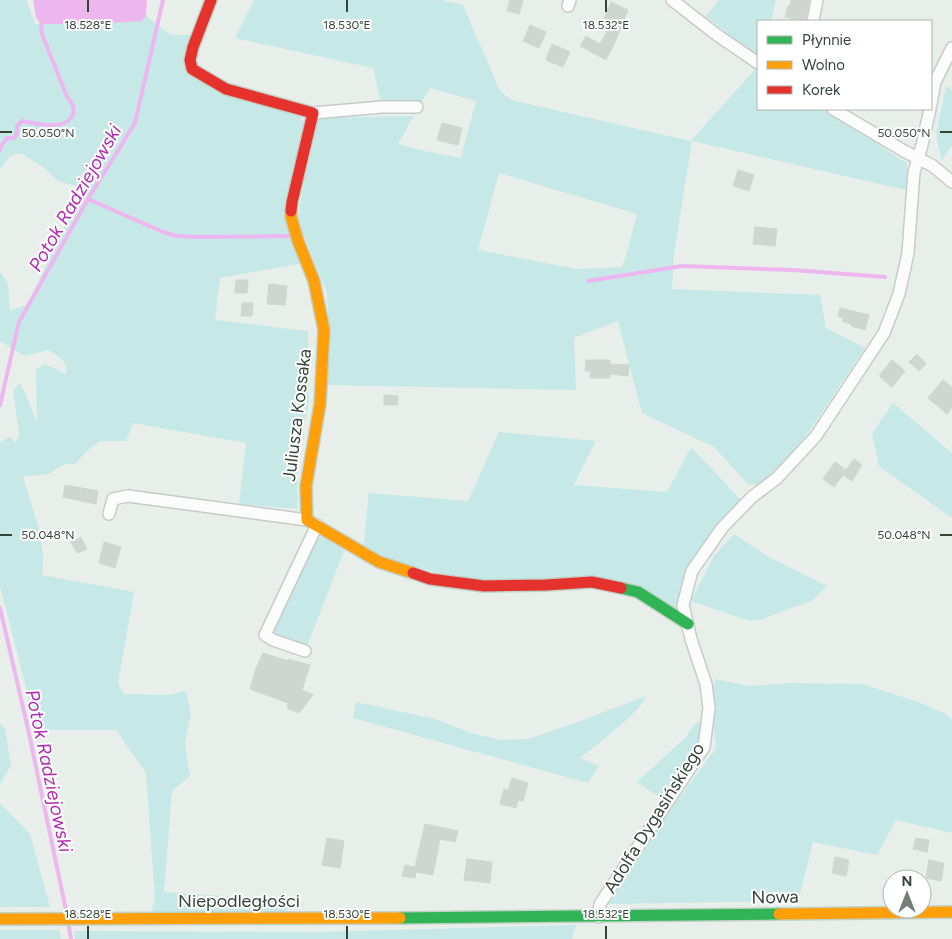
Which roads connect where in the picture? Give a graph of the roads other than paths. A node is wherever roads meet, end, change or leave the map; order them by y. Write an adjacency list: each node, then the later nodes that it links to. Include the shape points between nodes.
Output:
1 (210, 0): 11 (street, via 193,47 192,69 226,89)
2 (672, 0): 6 (street)
3 (818, 0): 4 (street)
4 (813, 20)
5 (952, 48): 7 (street, via 935,82)
6 (757, 62)
7 (932, 98)
8 (417, 107): 11 (street)
9 (835, 110): 12 (street)
10 (930, 110): 12 (street, Adolfa Dygasińskiego)
11 (313, 113): 15 (street, Juliusza Kossaka, via 291,217 314,281 324,330 320,404 306,486)
12 (918, 158): 13 (street); 16 (street, Adolfa Dygasińskiego, via 914,172 908,254 899,294 884,333 816,436 777,478 752,497 722,528 692,571 683,605)
13 (952, 182)
14 (109, 514): 15 (street, via 113,499 128,496)
15 (312, 522): 16 (street, via 379,562 430,579 484,586 592,582 638,592); 17 (street, Juliusza Kossaka, via 265,635)
16 (688, 624): 19 (street, Adolfa Dygasińskiego, via 706,684 709,708 704,747 600,904)
17 (305, 651)
18 (952, 912): 19 (street, Nowa)
19 (598, 917): 20 (street, Niepodległości)
20 (0, 918)

